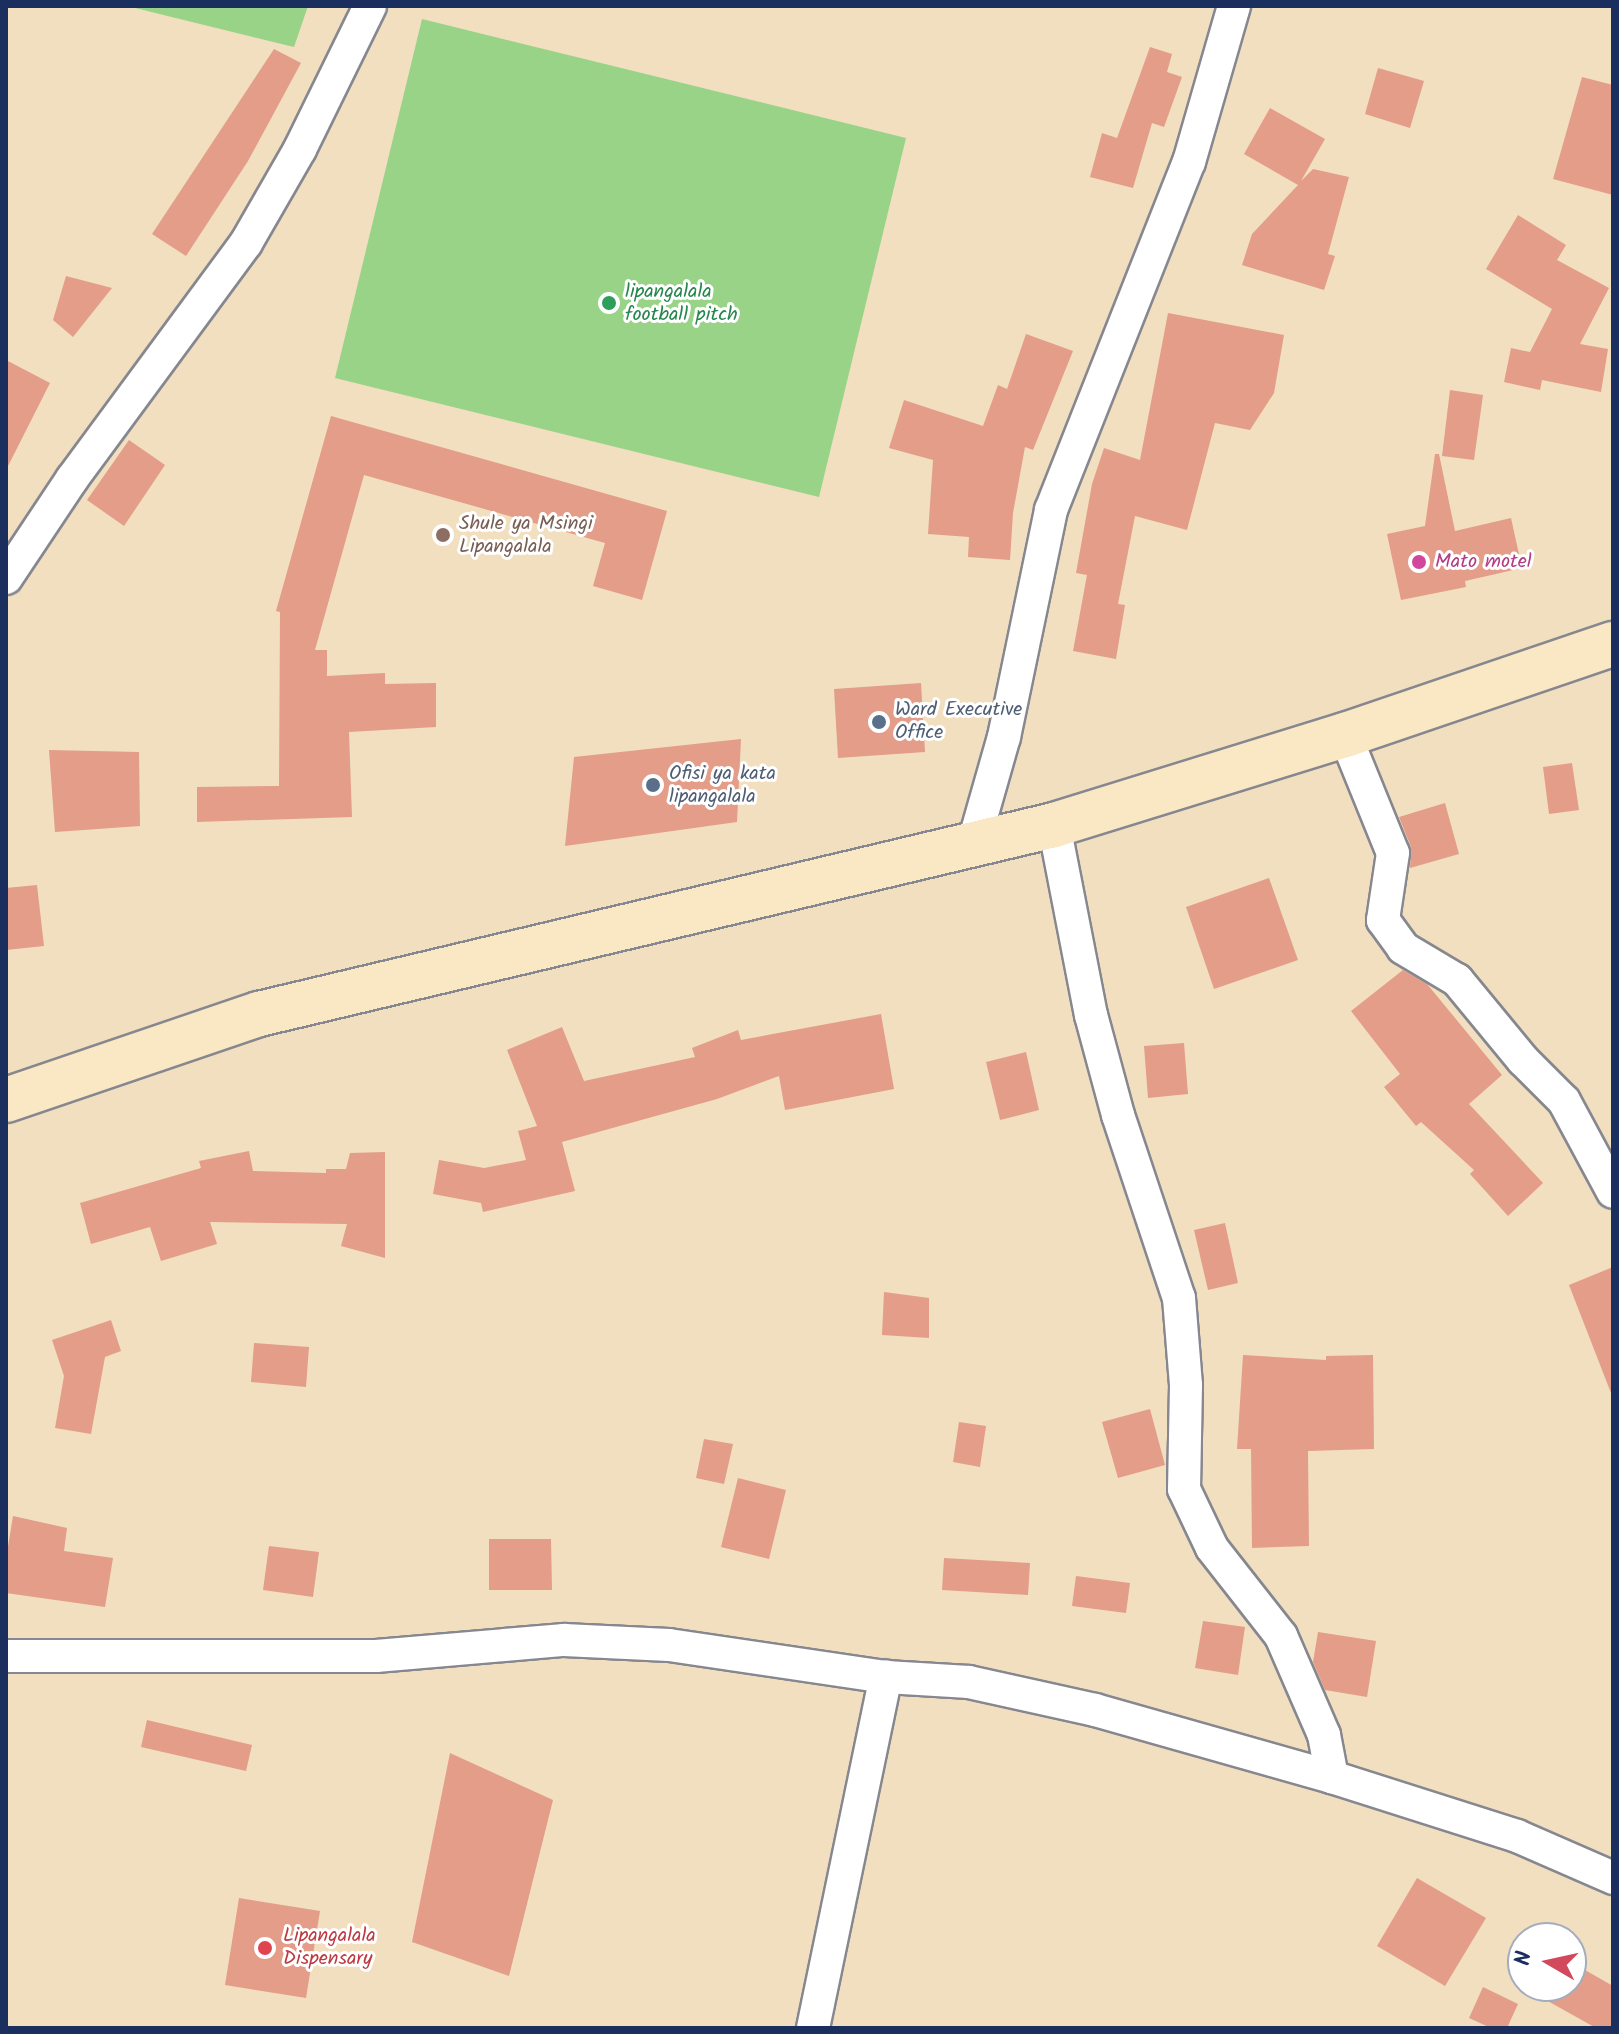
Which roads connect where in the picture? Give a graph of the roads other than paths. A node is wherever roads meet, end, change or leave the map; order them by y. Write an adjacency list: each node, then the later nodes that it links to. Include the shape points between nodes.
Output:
1 (370, 6): 3 (street, via 300,149 246,243 72,479)
2 (1234, 6): 7 (street, via 1189,162 1051,510 1004,737)
3 (6, 578)
4 (1613, 644): 5 (main road)
5 (1345, 735): 6 (main road); 9 (street, via 1393,853 1383,920 1403,948 1457,980 1564,1101)
6 (1054, 825): 7 (main road); 12 (street, via 1091,1015 1179,1298 1186,1385 1184,1489 1212,1548 1281,1636 1324,1735)
7 (974, 842): 8 (main road, via 259,1014)
8 (6, 1100)
9 (1613, 1192)
10 (6, 1656): 11 (street, via 376,1656 564,1640 669,1645)
11 (886, 1677): 12 (street, via 969,1682 1095,1710); 14 (street)
12 (1332, 1777): 13 (street, via 1517,1836)
13 (1613, 1878)
14 (813, 2028)

